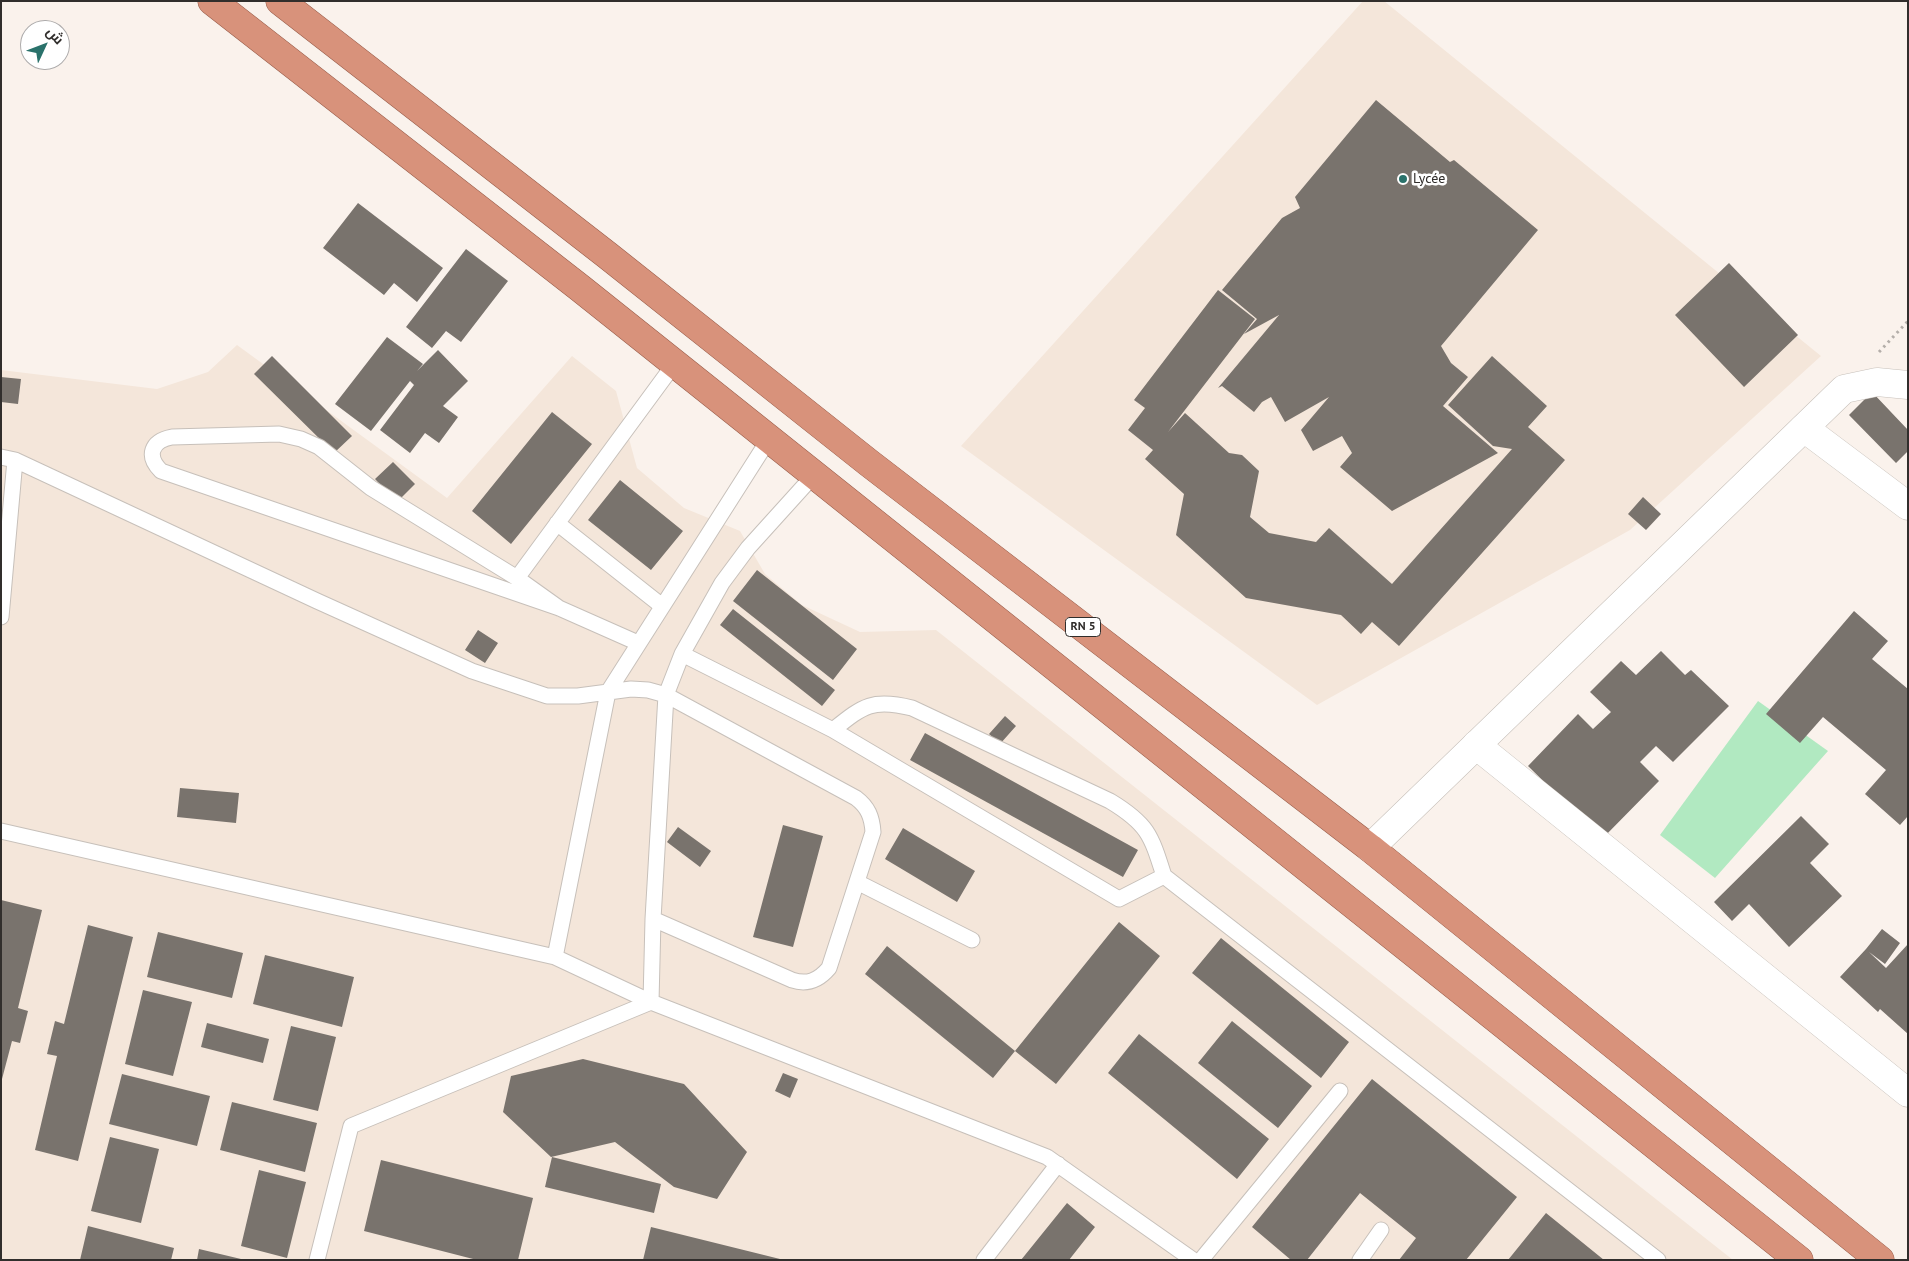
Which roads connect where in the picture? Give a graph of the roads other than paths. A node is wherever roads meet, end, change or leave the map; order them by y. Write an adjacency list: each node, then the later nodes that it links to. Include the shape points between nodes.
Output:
1 (212, 1): 3 (highway)
2 (280, 1): 22 (highway, RN 5, via 869,463)
3 (674, 364): 6 (highway); 10 (lane)
4 (1908, 385): 5 (street, via 1877,382 1844,389)
5 (1804, 428): 9 (street); 20 (street)
6 (769, 439): 8 (highway); 12 (lane)
7 (8, 458): 14 (lane); 17 (lane, via 472,671 547,696)
8 (814, 475): 16 (lane, via 748,548 722,583); 39 (highway)
9 (1908, 506)
10 (558, 523): 11 (lane); 12 (lane)
11 (517, 578): 13 (lane); 13 (lane, via 371,488 319,447 301,439 279,434 172,437 155,445 152,454 154,464 161,471)
12 (662, 606): 15 (lane)
13 (559, 608): 15 (lane)
14 (1, 617)
15 (638, 643): 17 (lane)
16 (682, 654): 18 (lane); 19 (lane)
17 (608, 692): 18 (lane, via 640,689); 27 (lane)
18 (666, 695): 24 (lane, via 864,804 873,822 873,832); 25 (lane)
19 (832, 730): 23 (lane, via 1119,899); 23 (lane, via 857,711 874,704 892,703 912,708 1110,801 1129,813 1154,842)
20 (1476, 745): 22 (street); 30 (street)
21 (1, 831): 27 (lane)
22 (1370, 848): 40 (highway, RN 5)
23 (1164, 876): 38 (lane)
24 (858, 882): 25 (lane, via 829,968 812,982 792,980); 26 (lane)
25 (653, 919): 28 (lane)
26 (972, 940)
27 (555, 957): 28 (lane)
28 (651, 1002): 31 (lane); 33 (lane, via 351,1126)
29 (1340, 1091): 36 (lane)
30 (1908, 1092)
31 (1058, 1164): 34 (lane); 35 (lane)
32 (1382, 1230): 37 (lane)
33 (317, 1260)
34 (984, 1260)
35 (1193, 1260)
36 (1202, 1260)
37 (1360, 1260)
38 (1658, 1260)
39 (1799, 1260)
40 (1880, 1260)

